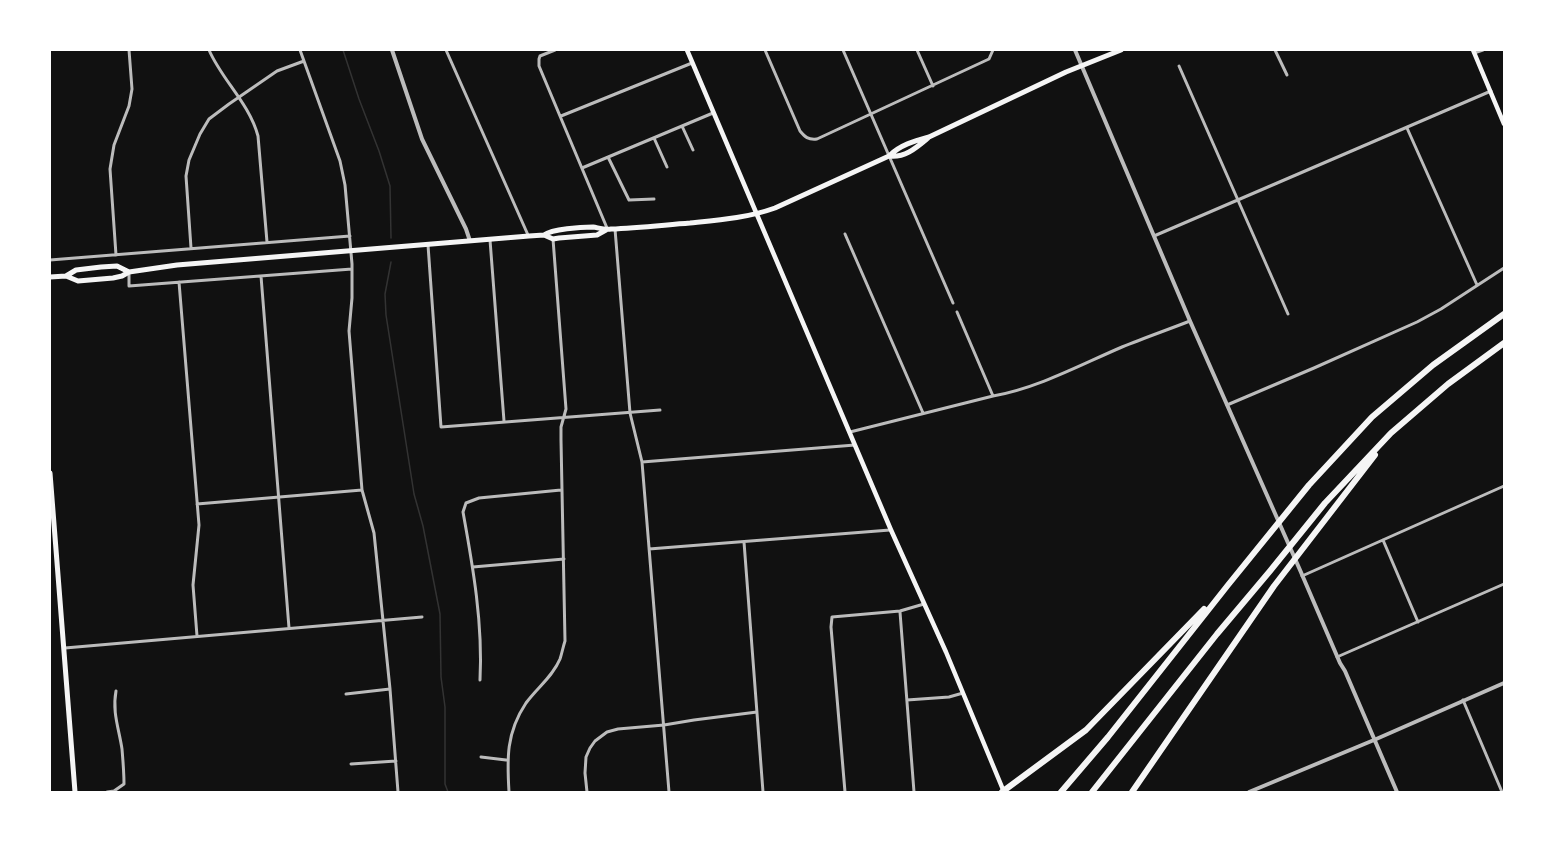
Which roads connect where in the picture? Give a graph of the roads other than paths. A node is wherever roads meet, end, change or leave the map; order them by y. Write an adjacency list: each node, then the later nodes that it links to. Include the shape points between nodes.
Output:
1 (129, 50): 54 (street, via 132,89 110,169)
2 (209, 50): 24 (street)
3 (300, 50): 17 (street)
4 (392, 50): 50 (street, via 422,139)
5 (446, 50): 44 (street)
6 (555, 50): 27 (street, via 540,56 539,66)
7 (687, 50): 18 (main road)
8 (765, 50): 26 (street, via 806,138 817,139)
9 (843, 50): 26 (street)
10 (917, 50): 22 (street)
11 (993, 50): 22 (street, via 989,59)
12 (1075, 50): 19 (street)
13 (1120, 50): 19 (main road)
14 (1275, 50): 21 (street)
15 (1483, 50): 16 (street)
16 (1474, 51): 23 (main road)
17 (304, 61): 24 (street, via 278,71); 43 (street, via 340,161)
18 (692, 63): 25 (main road); 27 (street)
19 (1082, 66): 33 (main road, via 929,137 902,156); 46 (street)
20 (1179, 66): 38 (street)
21 (1287, 75)
22 (933, 86): 26 (street)
23 (1491, 92): 28 (main road); 30 (street)
24 (238, 98): 49 (street, via 249,112 258,136); 52 (street, via 209,119 189,160 186,176)
25 (713, 112): 29 (street); 39 (main road)
26 (870, 115): 33 (street)
27 (560, 116): 36 (street)
28 (1504, 124)
29 (682, 126): 31 (street); 32 (street)
30 (1407, 128): 38 (street); 63 (street)
31 (654, 138): 34 (street); 35 (street)
32 (693, 150)
33 (889, 156): 39 (main road); 64 (street)
34 (608, 157): 36 (street); 37 (street, via 629,200)
35 (667, 167)
36 (582, 168): 41 (street)
37 (654, 199)
38 (1238, 201): 46 (street); 66 (street)
39 (756, 215): 40 (main road); 77 (main road)
40 (615, 229): 41 (main road); 73 (street)
41 (608, 230): 45 (main road, via 582,228 548,232); 47 (main road, via 597,235)
42 (846, 234): 74 (street)
43 (350, 236): 49 (street); 53 (street)
44 (529, 236): 45 (main road); 48 (main road)
45 (544, 236): 47 (main road)
46 (1154, 236): 68 (street)
47 (554, 239): 75 (street)
48 (490, 240): 50 (main road); 76 (street)
49 (267, 242): 52 (street)
50 (471, 242): 51 (main road)
51 (428, 245): 53 (main road); 76 (street, via 441,427)
52 (191, 248): 54 (street)
53 (351, 250): 57 (street); 58 (main road)
54 (116, 255): 55 (street)
55 (50, 260)
56 (1504, 268): 63 (street)
57 (352, 269): 60 (street); 83 (street, via 349,332)
58 (129, 272): 59 (main road, via 113,278 78,281); 59 (main road, via 117,266 101,267 76,270); 62 (street, via 129,286)
59 (66, 276): 61 (main road)
60 (261, 276): 62 (street); 85 (street)
61 (50, 277)
62 (179, 282): 86 (street)
63 (1477, 285): 71 (street, via 1417,322)
64 (953, 303)
65 (957, 312): 70 (street)
66 (1288, 314)
67 (1504, 314): 95 (highway, via 1433,365 1372,417 1309,485)
68 (1190, 321): 70 (street, via 1059,375); 71 (street)
69 (1504, 343): 78 (highway, via 1448,384)
70 (993, 396): 74 (street)
71 (1227, 405): 93 (street)
72 (660, 410): 73 (street)
73 (630, 413): 75 (street); 80 (street)
74 (923, 413): 77 (street)
75 (564, 418): 76 (street); 84 (street)
76 (504, 421)
77 (850, 432): 79 (main road)
78 (1386, 438): 131 (highway, via 1325,503); 132 (highway, via 1274,586)
79 (855, 445): 80 (street); 87 (main road)
80 (642, 462): 90 (street)
81 (50, 473): 103 (main road)
82 (1504, 486): 88 (street)
83 (362, 490): 85 (street); 99 (street, via 374,533)
84 (561, 490): 91 (street); 92 (street, via 469,501 463,512)
85 (278, 497): 86 (street); 101 (street)
86 (197, 504): 102 (street, via 193,591)
87 (891, 530): 89 (street); 96 (main road)
88 (1383, 540): 93 (street); 100 (street)
89 (744, 542): 90 (street); 113 (street)
90 (649, 549): 114 (street)
91 (564, 559): 92 (street); 118 (street, via 562,652 515,725)
92 (473, 567): 105 (street)
93 (1302, 576): 104 (street)
94 (1504, 584): 100 (street)
95 (1228, 585): 129 (highway, via 1086,730); 130 (highway)
96 (924, 604): 97 (street); 109 (main road)
97 (900, 611): 111 (street); 127 (street, via 832,617)
98 (422, 617): 99 (street)
99 (383, 620): 101 (street); 107 (street)
100 (1418, 622): 104 (street)
101 (289, 628): 102 (street)
102 (197, 636): 103 (street)
103 (63, 648): 120 (main road)
104 (1337, 657): 115 (street)
105 (480, 680)
106 (1504, 683): 112 (street)
107 (390, 689): 110 (street); 117 (street)
108 (116, 691): 121 (street, via 124,784)
109 (963, 693): 111 (street); 129 (main road)
110 (346, 694)
111 (907, 700): 128 (street)
112 (1463, 700): 115 (street); 135 (street)
113 (757, 712): 114 (street); 126 (street)
114 (664, 725): 124 (street, via 618,729 602,735 586,757); 125 (street)
115 (1374, 740): 133 (street); 134 (street)
116 (481, 757): 118 (street)
117 (396, 760): 119 (street); 122 (street)
118 (507, 760): 123 (street)
119 (351, 764)
120 (75, 792)
121 (107, 792)
122 (398, 792)
123 (509, 792)
124 (588, 792)
125 (669, 792)
126 (763, 792)
127 (845, 792)
128 (914, 792)
129 (1003, 792)
130 (1061, 792)
131 (1092, 792)
132 (1131, 792)
133 (1249, 792)
134 (1397, 792)
135 (1502, 792)

